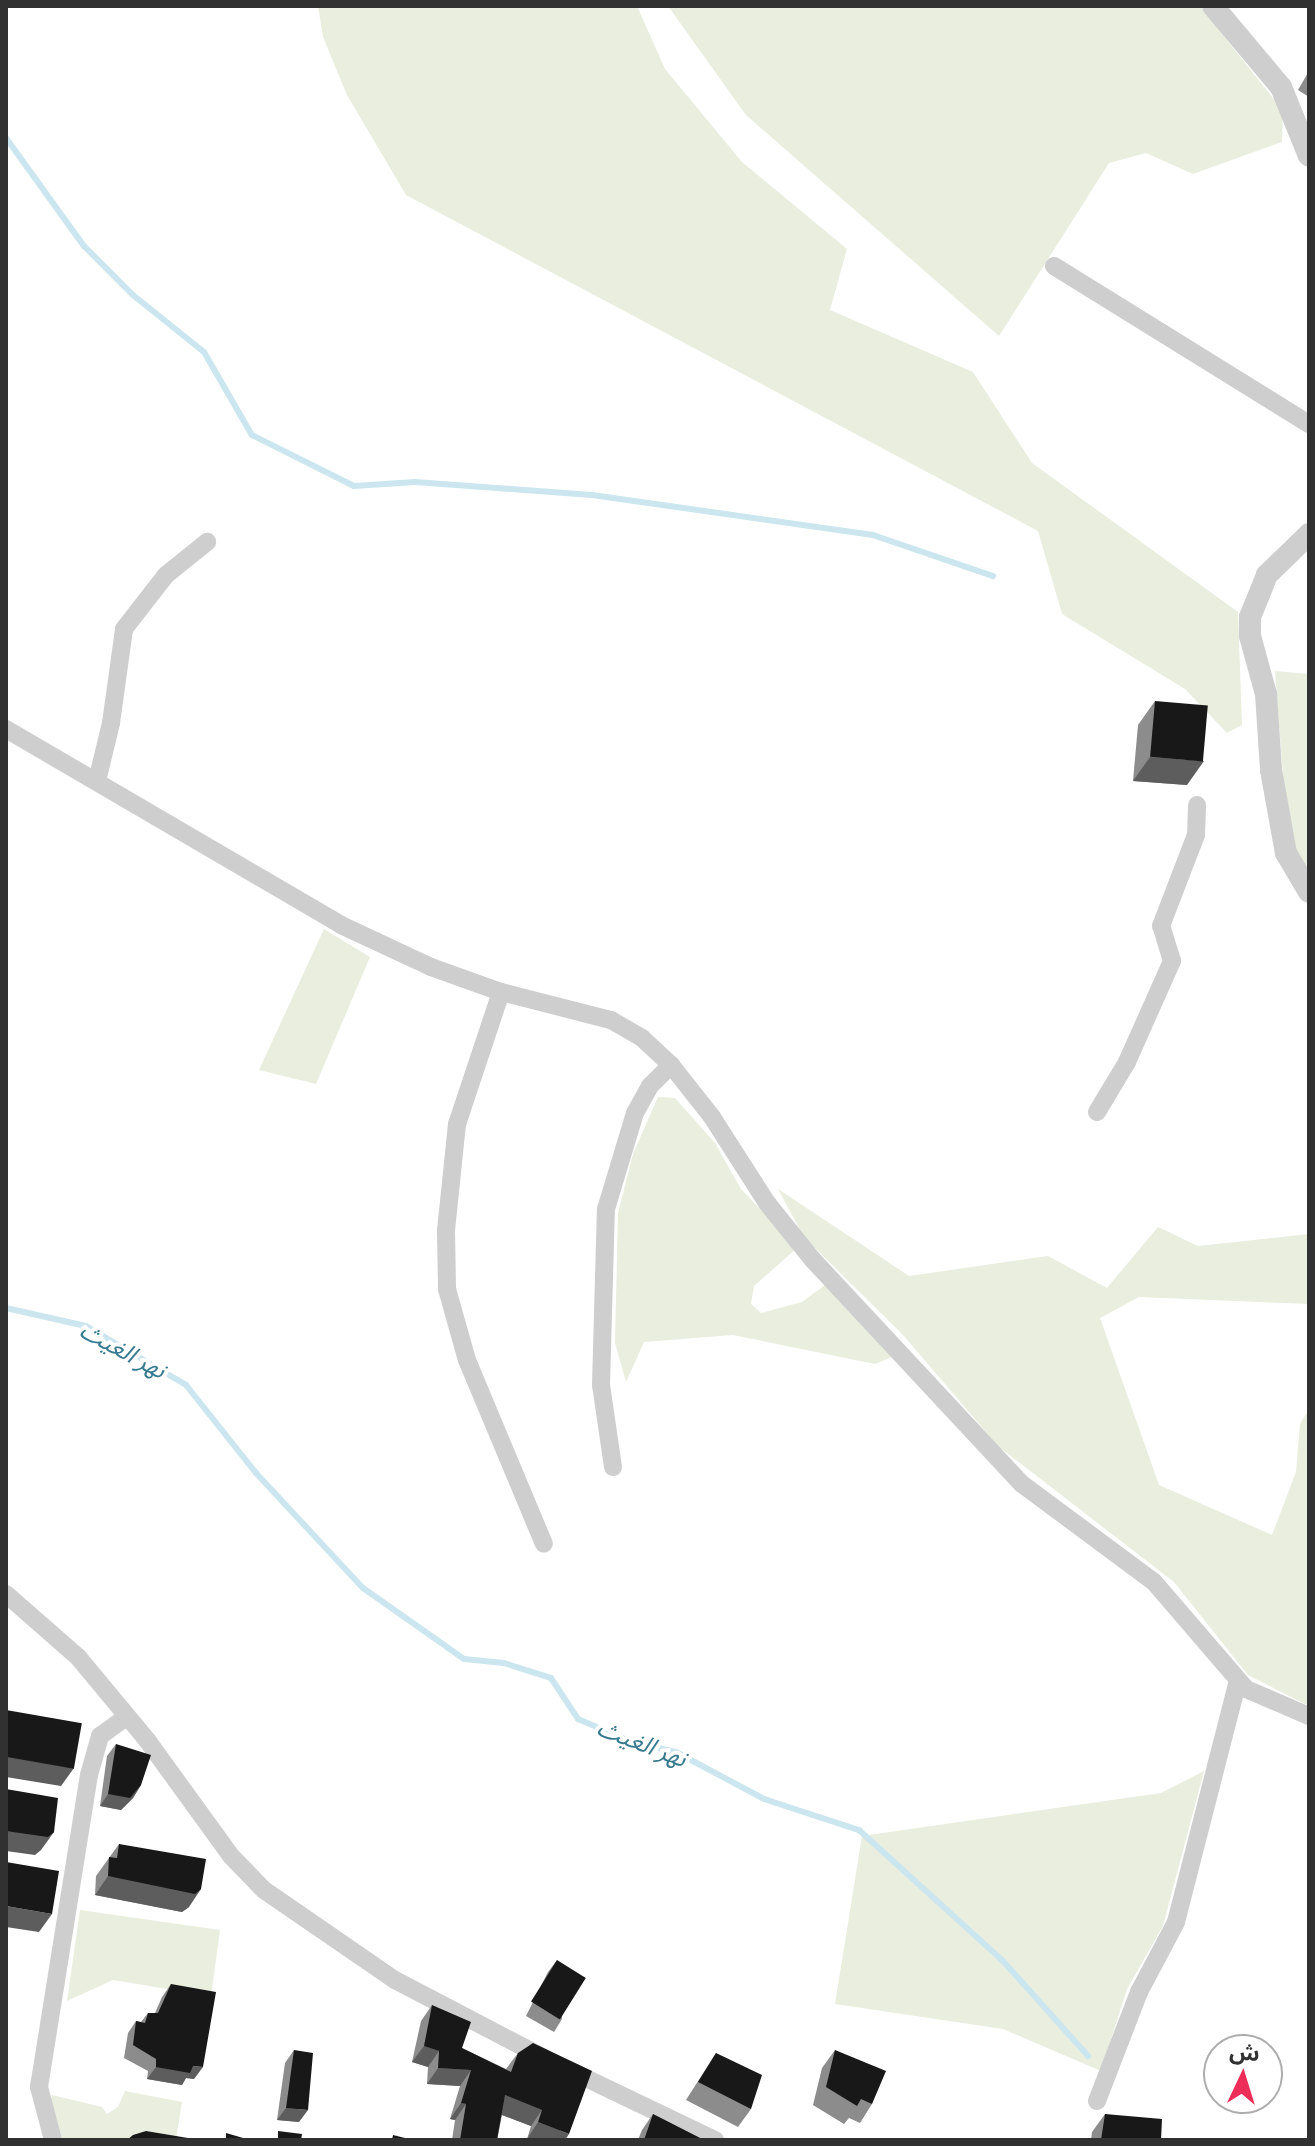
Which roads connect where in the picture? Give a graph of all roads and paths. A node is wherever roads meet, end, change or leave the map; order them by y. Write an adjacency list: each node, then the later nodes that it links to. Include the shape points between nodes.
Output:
1 (1213, 6): 2 (street, via 1263,61)
2 (1306, 133): 3 (street)
3 (1309, 156)
4 (1054, 266): 5 (street)
5 (1309, 424)
6 (1309, 534): 11 (street, via 1267,575 1250,617 1266,694 1271,770 1286,853)
7 (207, 542): 9 (street, via 166,575 124,629)
8 (6, 729): 9 (street)
9 (97, 781): 12 (street, via 341,925)
10 (1197, 805): 14 (street, via 1196,835 1161,926 1172,961 1141,1034)
11 (1309, 892)
12 (501, 992): 13 (street, via 611,1020); 16 (street, via 457,1124 446,1231 447,1289 467,1360)
13 (671, 1065): 15 (street, via 650,1086 635,1113 606,1209 601,1385); 18 (street, via 813,1260 1022,1484 1154,1582)
14 (1097, 1112)
15 (613, 1467)
16 (544, 1544)
17 (6, 1594): 20 (street, via 78,1657)
18 (1238, 1681): 19 (street); 21 (street, via 1176,1922 1139,1992)
19 (1309, 1716)
20 (126, 1717): 22 (street, via 100,1736 89,1775 39,2087); 23 (street, via 231,1856 291,1910 408,1987)
21 (1097, 2101)
22 (53, 2140)
23 (715, 2140)

